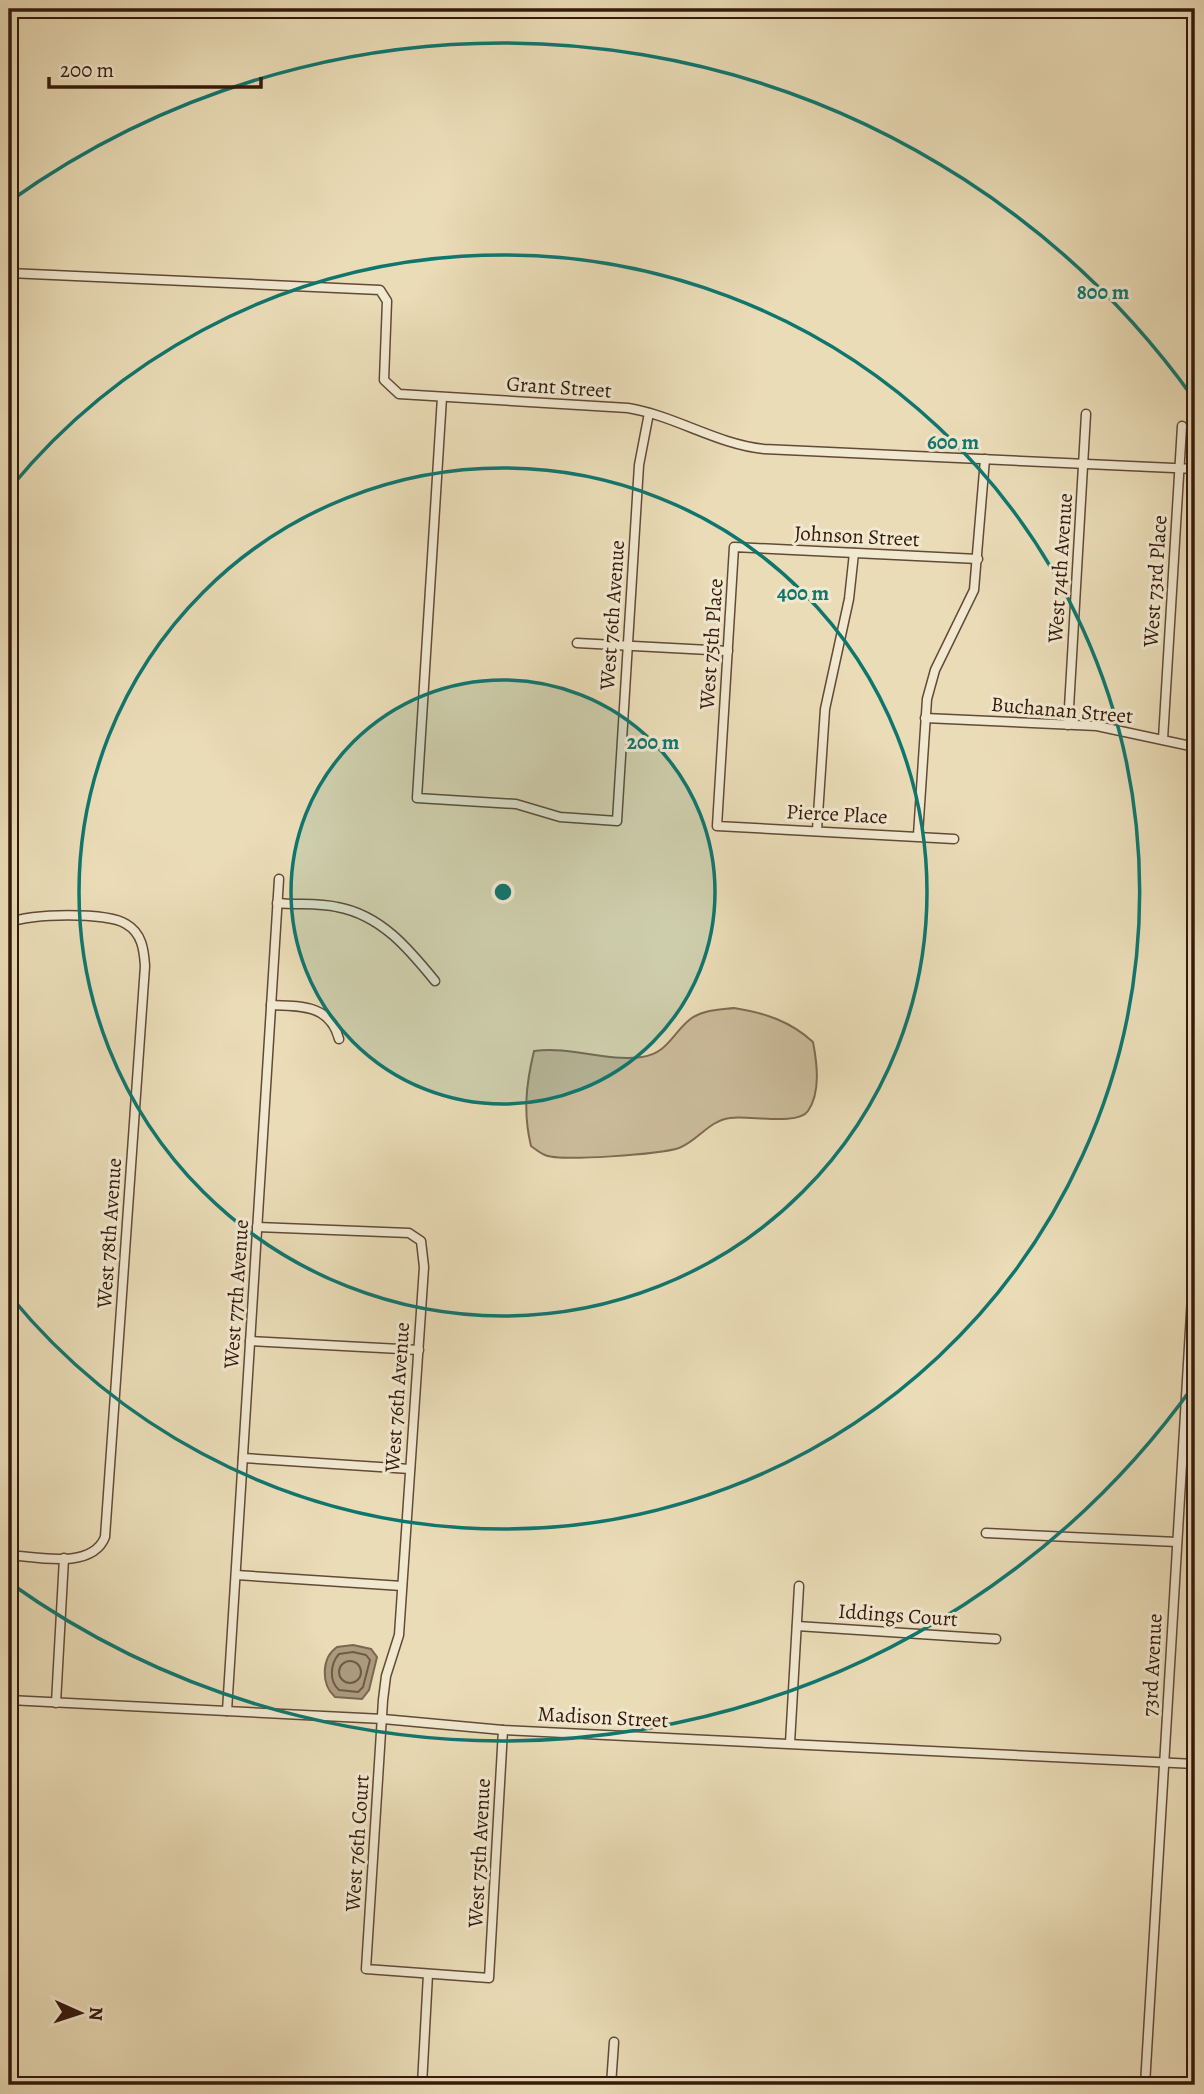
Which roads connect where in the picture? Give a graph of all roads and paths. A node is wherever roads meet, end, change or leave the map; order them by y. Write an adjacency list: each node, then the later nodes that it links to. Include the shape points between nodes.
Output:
1 (9, 273): 2 (street, Grant Street, via 375,288 387,301 383,373 387,385 399,394)
2 (442, 397): 3 (street, Grant Street); 14 (street, West 76th Avenue, via 417,799 516,804 560,817 617,821)
3 (649, 412): 6 (street, Grant Street, via 720,440 752,447); 14 (street, West 76th Avenue, via 639,465)
4 (1086, 414): 7 (street, West 74th Avenue)
5 (1182, 426): 8 (street, West 73rd Place)
6 (985, 459): 7 (street, Grant Street); 12 (street)
7 (1084, 463): 8 (street, Grant Street); 17 (street, West 74th Avenue)
8 (1180, 468): 9 (street, Grant Street); 18 (street, West 73rd Place)
9 (1195, 469)
10 (734, 547): 11 (street, Johnson Street); 15 (street, West 75th Place)
11 (854, 553): 12 (street, Johnson Street); 21 (street, via 825,709)
12 (978, 559): 16 (street, via 971,599 930,682)
13 (577, 643): 14 (street)
14 (628, 646): 15 (street)
15 (728, 650): 20 (street, West 75th Place)
16 (925, 718): 17 (street, Buchanan Street); 22 (street)
17 (1068, 725): 18 (street, Buchanan Street, via 1120,729)
18 (1163, 739): 19 (street, Buchanan Street)
19 (1195, 747)
20 (717, 826): 21 (street, Pierce Place)
21 (817, 830): 22 (street, Pierce Place)
22 (918, 835): 23 (street, Pierce Place)
23 (954, 839)
24 (279, 879): 25 (street, West 77th Avenue)
25 (278, 904): 27 (street, via 337,907 365,917 405,945); 28 (street, West 77th Avenue)
26 (9, 923): 40 (street, West 78th Avenue, via 46,915 125,922 144,947 106,1537 93,1553)
27 (435, 981)
28 (271, 1005): 29 (street, via 323,1013 335,1023); 30 (street, West 77th Avenue)
29 (339, 1039)
30 (257, 1227): 33 (street, West 77th Avenue); 34 (street, West 76th Avenue, via 409,1233 421,1241)
31 (1195, 1247): 32 (street, 73rd Avenue)
32 (1194, 1288): 38 (street, 73rd Avenue)
33 (250, 1341): 34 (street); 35 (street, West 77th Avenue)
34 (419, 1350): 36 (street, West 76th Avenue)
35 (243, 1458): 36 (street); 41 (street, West 77th Avenue)
36 (410, 1469): 42 (street, West 76th Avenue)
37 (986, 1533): 38 (street)
38 (1177, 1542): 52 (street, 73rd Avenue)
39 (9, 1555): 40 (street)
40 (64, 1558): 47 (street)
41 (236, 1575): 42 (street); 48 (street, West 77th Avenue)
42 (402, 1586): 49 (street, West 76th Avenue, via 399,1634 386,1676)
43 (800, 1586): 44 (street)
44 (797, 1626): 45 (street, Iddings Court); 51 (street)
45 (996, 1639)
46 (9, 1700): 47 (street, Madison Street)
47 (56, 1703): 48 (street, Madison Street)
48 (227, 1711): 49 (street, Madison Street)
49 (383, 1719): 50 (street, Madison Street); 54 (street, West 76th Court, via 366,1969)
50 (503, 1730): 51 (street, Madison Street); 54 (street, West 75th Avenue, via 489,1978)
51 (790, 1743): 52 (street, Madison Street)
52 (1165, 1763): 53 (street, Madison Street); 58 (street, 73rd Avenue)
53 (1195, 1765)
54 (428, 1974): 56 (street)
55 (614, 2042): 57 (street)
56 (422, 2085)
57 (611, 2085)
58 (1144, 2085)

